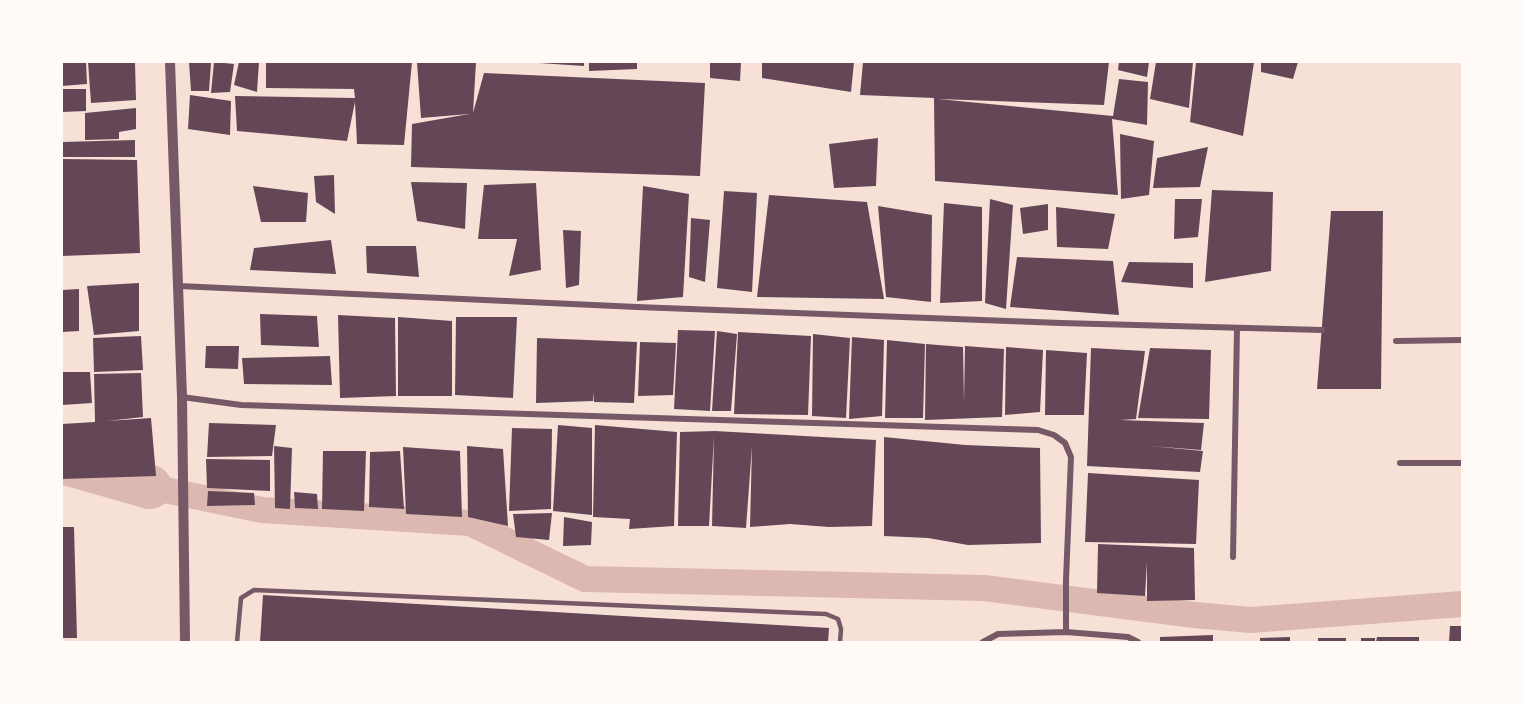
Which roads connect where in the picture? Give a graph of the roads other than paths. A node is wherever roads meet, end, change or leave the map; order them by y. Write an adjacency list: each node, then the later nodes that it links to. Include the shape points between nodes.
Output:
1 (170, 62): 2 (street)
2 (179, 286): 3 (street); 7 (street)
3 (1238, 328): 4 (street); 10 (street)
4 (1322, 330)
5 (1462, 340): 6 (street)
6 (1396, 341)
7 (182, 397): 11 (street, via 241,405 1038,430 1065,442 1071,457); 12 (street)
8 (1400, 463): 9 (street)
9 (1462, 463)
10 (1233, 557)
11 (1066, 632): 15 (street, via 998,634); 16 (street, via 1128,637)
12 (185, 642)
13 (237, 642): 14 (lane, via 241,598 254,590 826,615 838,619)
14 (840, 642)
15 (983, 642)
16 (1138, 642)

